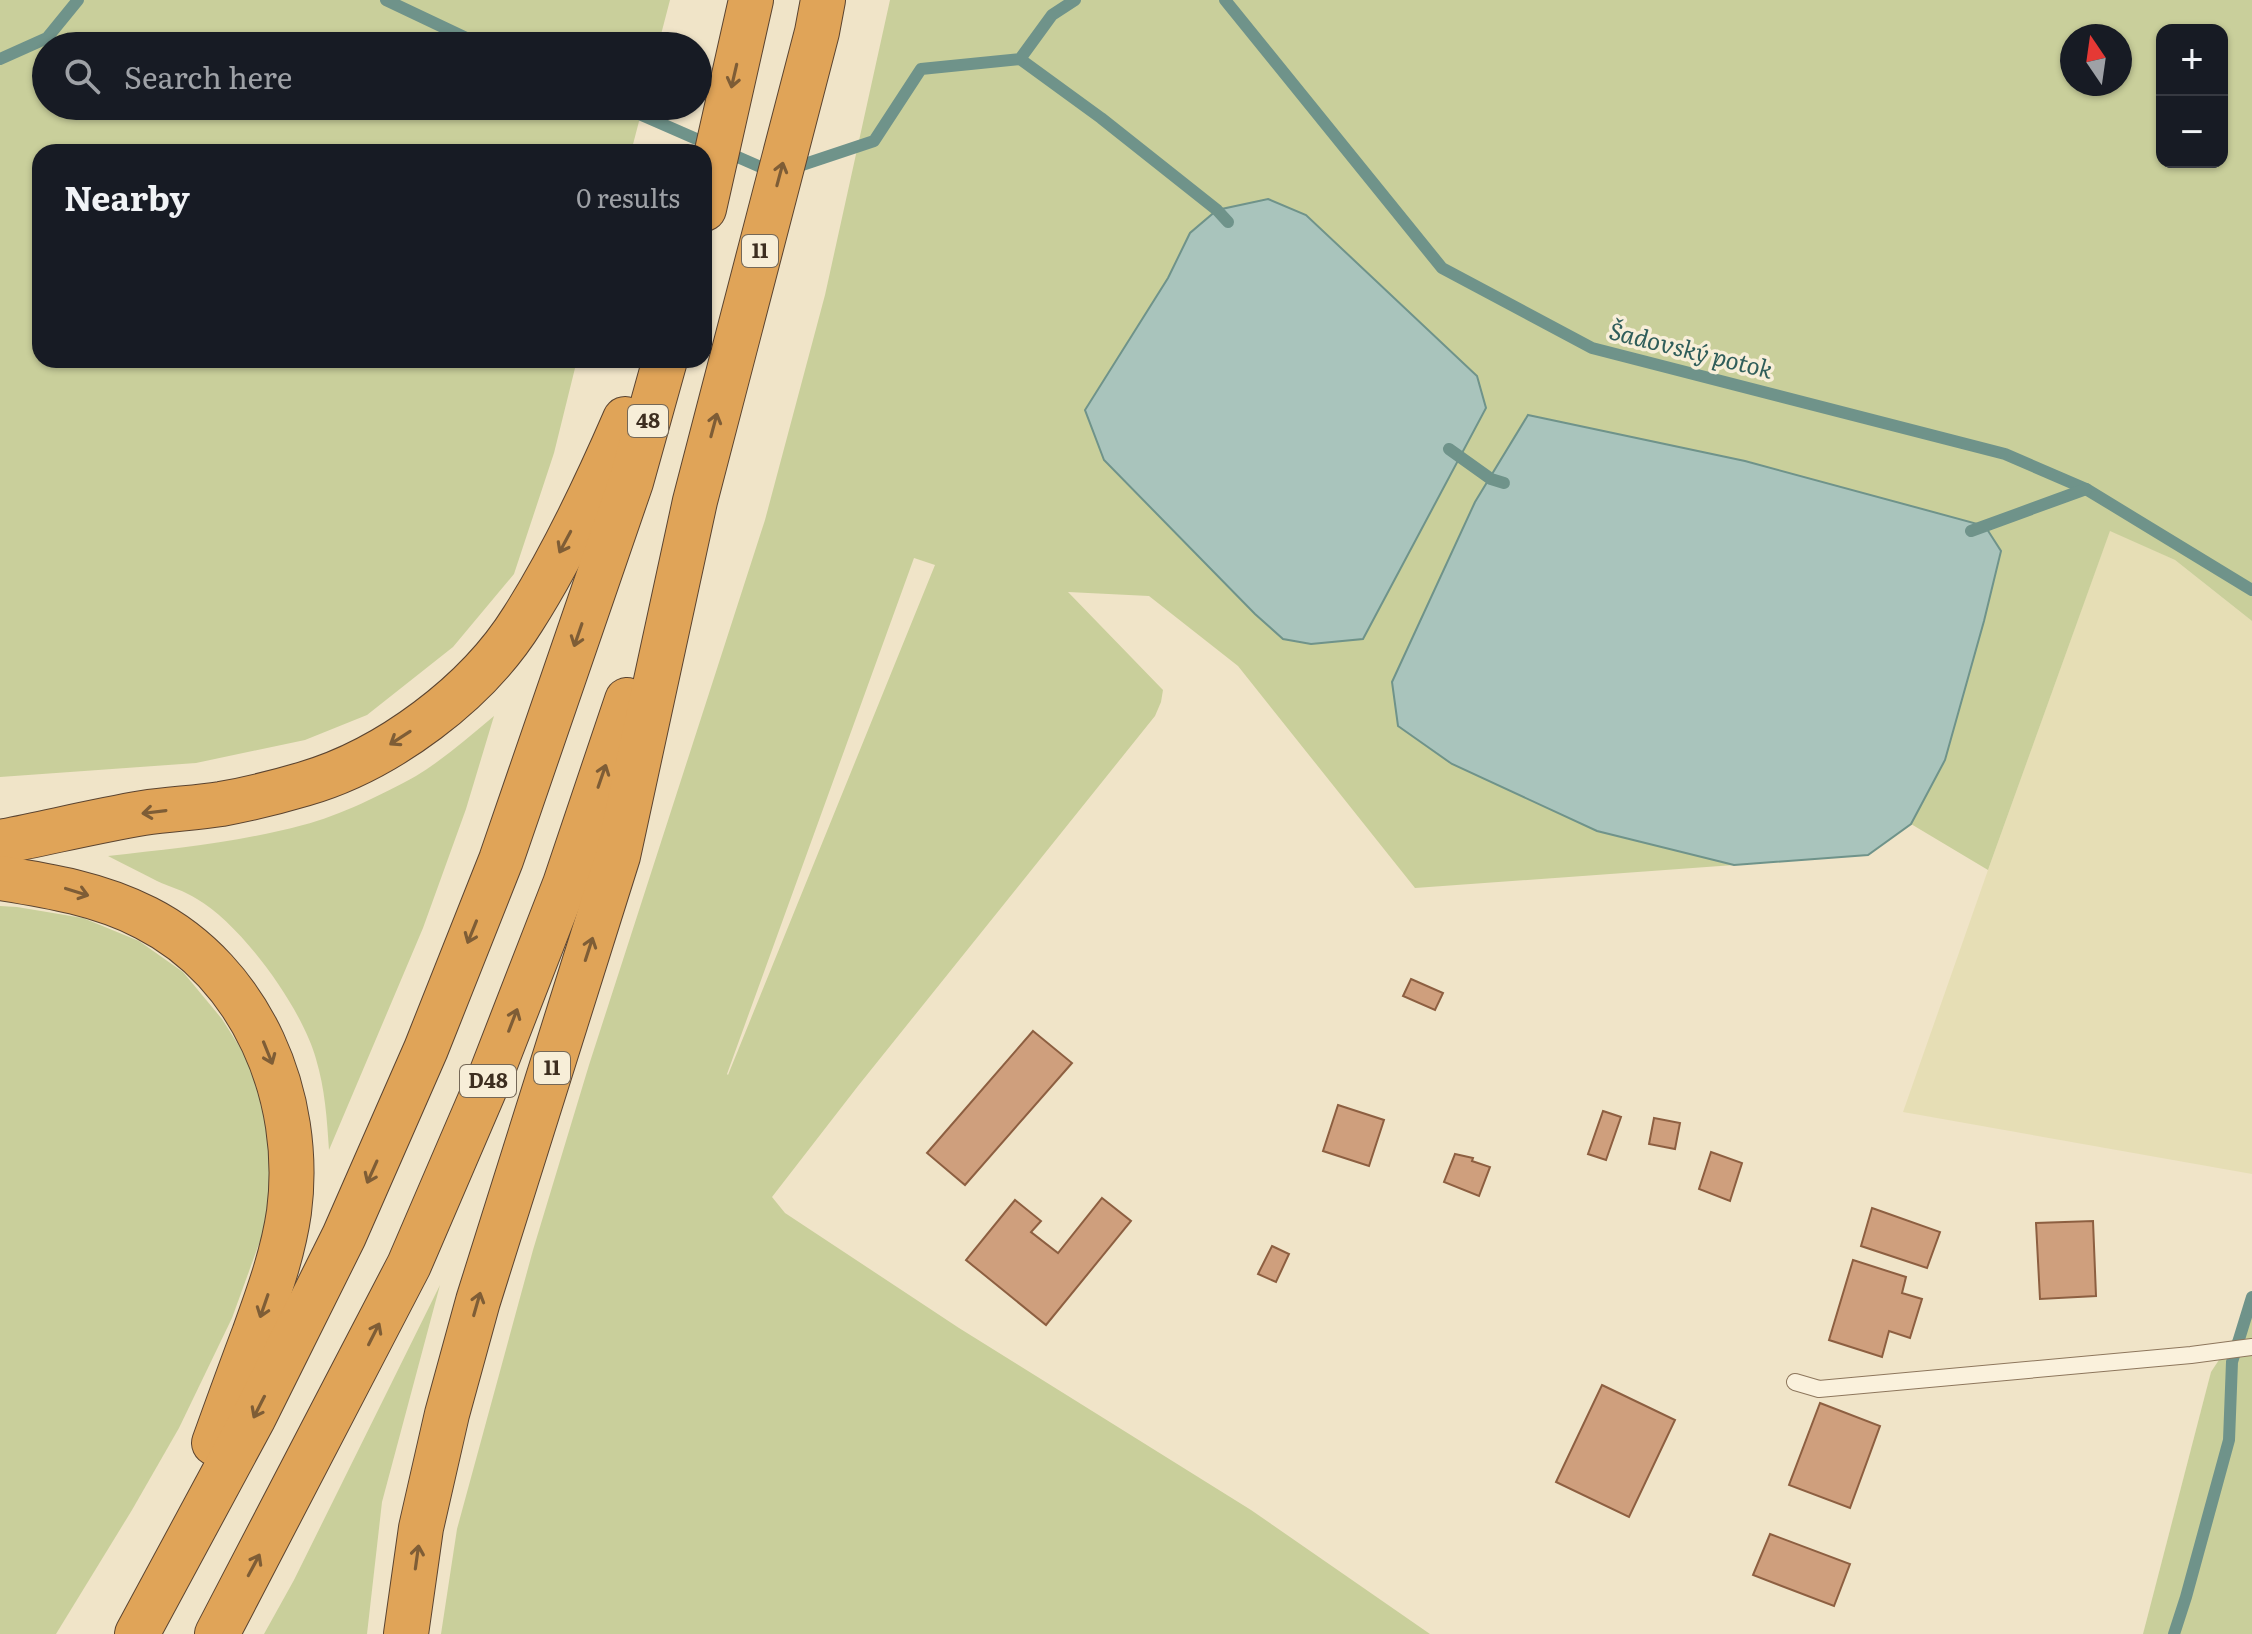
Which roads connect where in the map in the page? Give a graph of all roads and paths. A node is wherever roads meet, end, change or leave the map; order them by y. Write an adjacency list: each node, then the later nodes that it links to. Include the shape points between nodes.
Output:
1 (751, 0): 3 (highway, one-way to 3)
2 (823, 0): 7 (highway, 11, one-way to 2)
3 (712, 173)
4 (649, 368): 6 (highway)
5 (662, 368): 6 (highway, 48)
6 (616, 477): 8 (highway, one-way to 8, via 488,666 403,737 357,764 306,784); 12 (highway, one-way to 12, via 501,860 426,1049 344,1236)
7 (695, 501): 13 (highway, D48, one-way to 7, via 409,1265 492,1072 565,884); 14 (highway, 11, one-way to 7, via 421,1528 447,1414 618,856)
8 (0, 842)
9 (0, 878): 12 (highway, one-way to 12, via 107,901 181,939 239,1000 262,1039 285,1108 291,1166 280,1256)
10 (2252, 1347): 11 (lane, via 1819,1389)
11 (1795, 1382)
12 (147, 1617)
13 (217, 1634)
14 (406, 1634)

